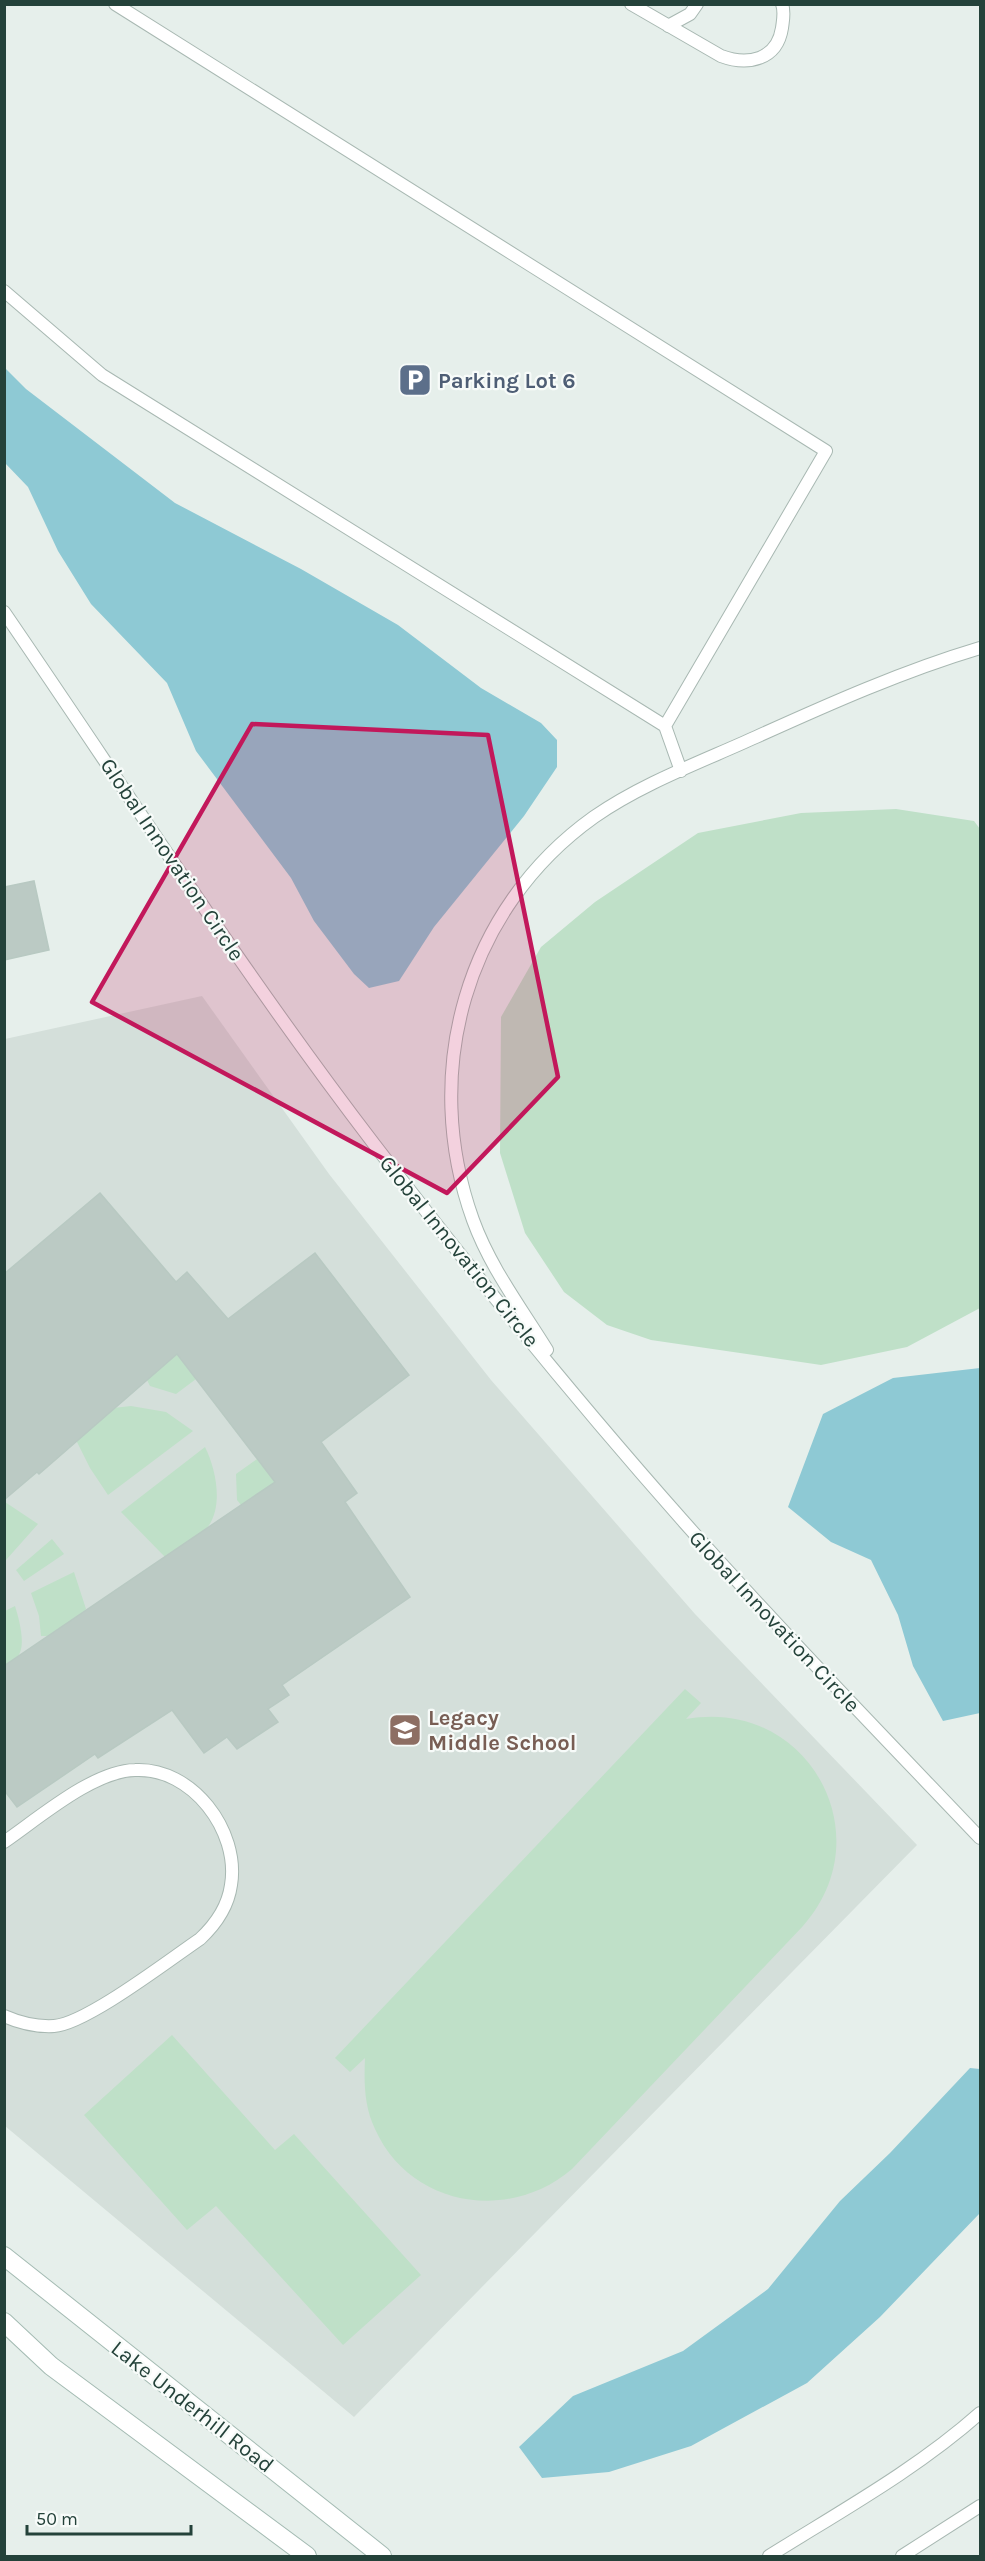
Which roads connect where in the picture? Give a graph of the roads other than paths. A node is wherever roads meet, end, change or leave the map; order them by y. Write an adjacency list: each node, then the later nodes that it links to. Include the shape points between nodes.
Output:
1 (115, 4): 9 (lane, via 826,451)
2 (631, 4): 5 (lane)
3 (697, 4): 5 (lane, via 690,14)
4 (782, 4): 5 (lane, via 780,40 769,54 752,59 736,62)
5 (668, 26)
6 (4, 291): 9 (lane, via 102,375)
7 (4, 612): 11 (lane, Global Innovation Circle, via 303,1048 450,1241)
8 (981, 648): 10 (lane, via 897,676)
9 (665, 726): 10 (lane)
10 (681, 771): 11 (lane, via 594,817 525,882 501,915 481,954 464,1000 453,1048 453,1139 474,1221 494,1266)
11 (576, 1395): 12 (lane, Global Innovation Circle, via 736,1580)
12 (981, 1838)
13 (4, 1842): 14 (lane, via 100,1778 146,1770 176,1779 202,1800 226,1838 232,1873 224,1908 211,1929 104,2003 76,2020 54,2026)
14 (4, 2016)
15 (4, 2256): 20 (street, Lake Underhill Road)
16 (4, 2322): 19 (street, via 51,2366)
17 (981, 2413): 21 (lane, via 909,2469)
18 (981, 2506): 22 (lane)
19 (307, 2556)
20 (382, 2556)
21 (769, 2556)
22 (902, 2556)

